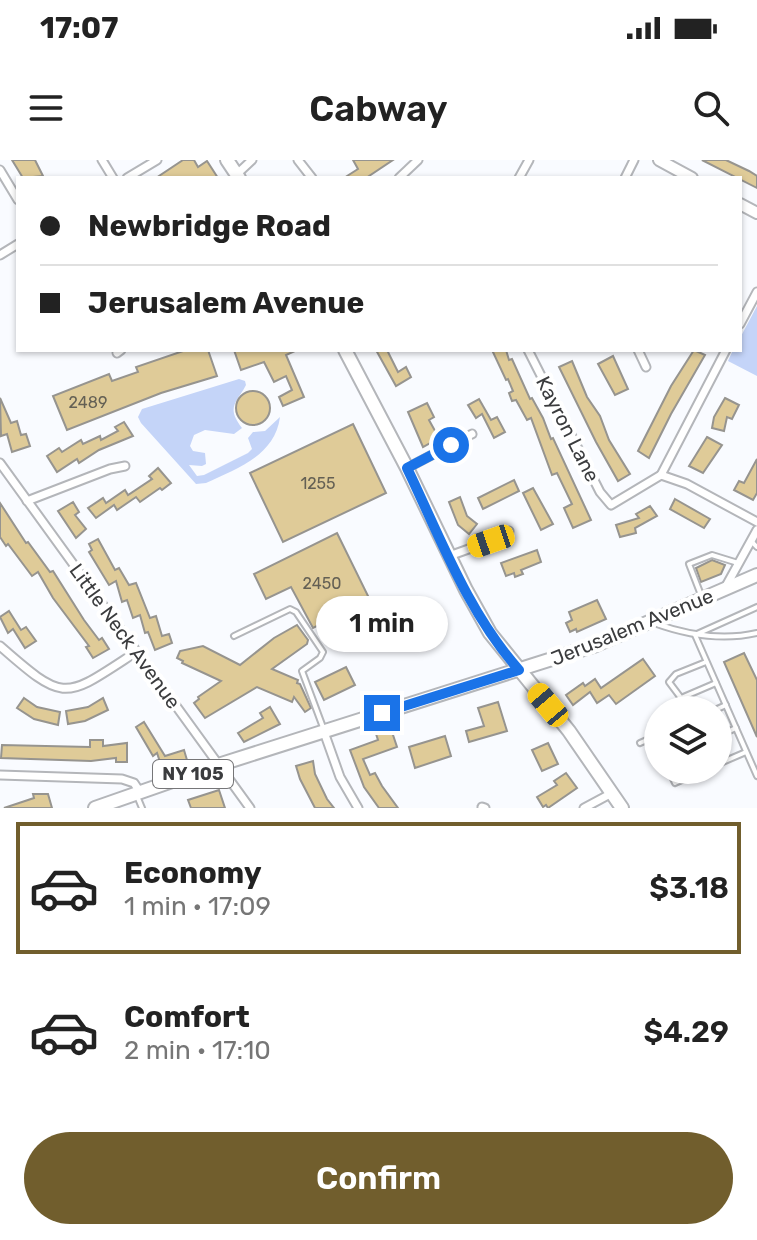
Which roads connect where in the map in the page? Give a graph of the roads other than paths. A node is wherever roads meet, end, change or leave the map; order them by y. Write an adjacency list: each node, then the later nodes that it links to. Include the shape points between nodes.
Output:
1 (157, 160): 9 (street)
2 (227, 160): 10 (main road)
3 (252, 160): 10 (street)
4 (298, 160): 11 (street)
5 (418, 160): 12 (street)
6 (659, 160): 7 (main road)
7 (674, 163): 13 (main road)
8 (0, 170): 14 (street)
9 (130, 176)
10 (238, 176)
11 (310, 176)
12 (401, 176)
13 (690, 176)
14 (16, 197)
15 (757, 292): 16 (street)
16 (742, 320)
17 (346, 352): 25 (main road)
18 (529, 352): 26 (street, Kayron Lane, via 611,505)
19 (639, 352): 21 (street)
20 (725, 352): 26 (street)
21 (646, 367)
22 (472, 434): 25 (street)
23 (0, 463): 27 (street, Little Neck Avenue)
24 (125, 466): 27 (street)
25 (407, 468): 32 (main road)
26 (661, 475): 28 (street)
27 (27, 501): 43 (street, Little Neck Avenue)
28 (757, 522)
29 (757, 530): 31 (street)
30 (509, 531): 32 (street)
31 (754, 544): 33 (street)
32 (449, 556): 45 (main road, via 490,633)
33 (738, 563): 35 (street); 36 (lane, via 712,555 689,564)
34 (757, 575): 35 (main road, Jerusalem Avenue)
35 (724, 589): 36 (main road, Jerusalem Avenue)
36 (703, 599): 38 (main road, Jerusalem Avenue)
37 (757, 607): 40 (lane)
38 (651, 622): 40 (lane); 45 (main road, Jerusalem Avenue)
39 (757, 633): 40 (lane)
40 (695, 635): 44 (lane)
41 (234, 636): 51 (lane, via 290,609 296,612 323,652 302,671)
42 (2, 651): 43 (street, via 39,679 63,689 80,686)
43 (136, 652): 56 (street, Little Neck Avenue)
44 (706, 662): 46 (lane); 46 (lane, via 669,682 681,698)
45 (519, 670): 51 (main road, Jerusalem Avenue / NY 105); 60 (main road)
46 (716, 683): 47 (lane)
47 (722, 696)
48 (732, 719): 49 (lane)
49 (736, 728): 50 (lane); 54 (lane)
50 (732, 730)
51 (324, 732): 56 (main road, Jerusalem Avenue / NY 105); 64 (street)
52 (644, 741): 53 (lane)
53 (640, 743)
54 (746, 752): 55 (lane); 58 (lane)
55 (732, 758)
56 (218, 765): 59 (main road, Jerusalem Avenue / NY 105); 63 (street, Little Neck Avenue)
57 (0, 775): 59 (street, via 122,779 134,783)
58 (757, 776)
59 (138, 793): 61 (main road, Jerusalem Avenue / NY 105); 62 (lane)
60 (612, 793): 65 (street); 66 (main road)
61 (95, 808)
62 (142, 808)
63 (250, 808)
64 (358, 808)
65 (584, 808)
66 (622, 808)

